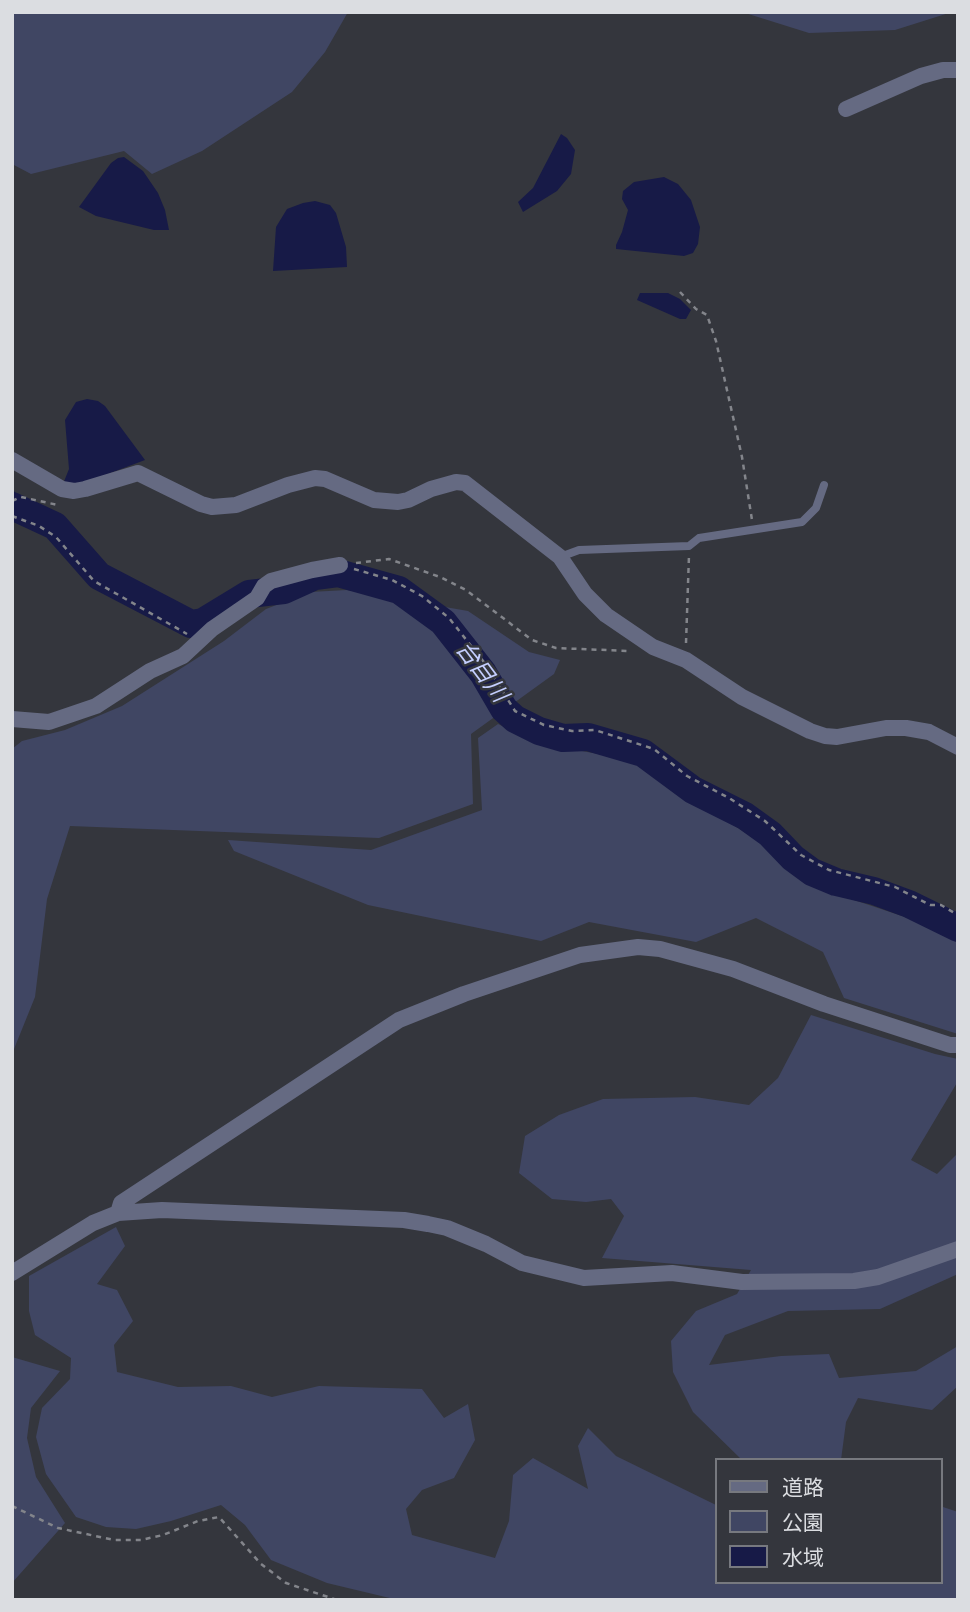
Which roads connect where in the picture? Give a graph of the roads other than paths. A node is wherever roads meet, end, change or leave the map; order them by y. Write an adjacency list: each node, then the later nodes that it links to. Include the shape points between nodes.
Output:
1 (958, 70): 2 (street, via 921,76)
2 (846, 109)
3 (12, 460): 5 (street, via 62,489 85,489 138,473 201,504 225,507 315,478 388,502 465,483)
4 (824, 485): 5 (lane, via 816,508 802,522 699,538 690,546 579,550)
5 (560, 557): 8 (street, via 606,615 742,697 825,736 906,728 929,732)
6 (340, 565): 7 (street, via 271,581 183,656 96,706 49,722)
7 (12, 719)
8 (958, 747)
9 (958, 1045): 10 (street, via 660,948 580,955 399,1020 121,1203)
10 (118, 1213): 11 (street, via 162,1209 404,1220 447,1228 522,1263 584,1278 672,1273 742,1282 854,1281); 12 (street, via 93,1223)
11 (958, 1249)
12 (12, 1273)

